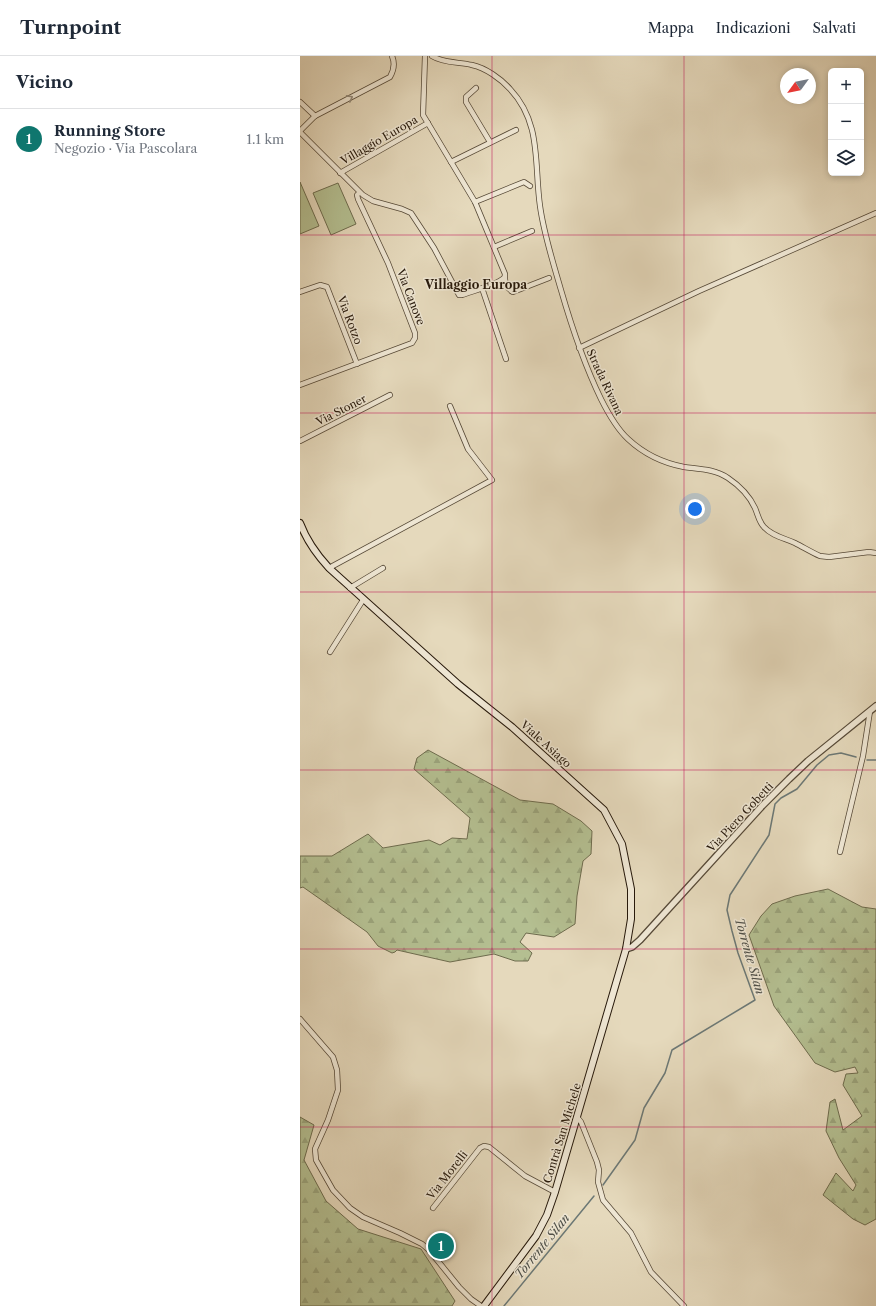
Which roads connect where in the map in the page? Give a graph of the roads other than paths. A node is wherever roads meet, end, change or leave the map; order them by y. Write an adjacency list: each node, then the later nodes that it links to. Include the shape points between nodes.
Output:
1 (392, 56): 6 (street, one-way to 1, via 390,77 394,64)
2 (425, 56): 7 (street, Villaggio Europa, via 422,113)
3 (432, 56): 23 (street, Strada Rivana, via 484,69 510,89 525,110 536,151 540,205 549,250)
4 (476, 88): 10 (street, via 466,97 466,102)
5 (300, 102): 6 (street)
6 (315, 116): 9 (street)
7 (428, 123): 11 (street, Villaggio Europa); 12 (street, Villaggio Europa)
8 (516, 130): 10 (street)
9 (300, 131): 12 (street)
10 (490, 142): 11 (street)
11 (451, 162): 15 (street, Villaggio Europa)
12 (340, 173): 14 (street)
13 (530, 186): 15 (street, via 524,182)
14 (359, 193): 21 (street, via 373,201 411,213 437,253 459,295); 25 (street, Via Canove, via 358,199 388,263 416,336 412,343)
15 (475, 202): 18 (street, Villaggio Europa)
16 (876, 213): 23 (street, Strada Rivana, via 699,291)
17 (532, 231): 18 (street)
18 (494, 247): 19 (street, Villaggio Europa, via 505,274)
19 (504, 278): 20 (street, Villaggio Europa, via 509,290 513,292); 21 (street)
20 (549, 278)
21 (482, 288): 24 (street)
22 (300, 292): 25 (street, Via Rotzo, via 320,285 327,287)
23 (579, 348): 31 (street, Strada Rivana, via 614,422 637,447 669,463 723,474 748,495 763,526 770,533 820,556)
24 (506, 359)
25 (357, 364): 26 (street, Via Canove)
26 (300, 385)
27 (390, 395): 29 (street, Via Stoner)
28 (450, 406): 32 (street, via 468,450 492,480)
29 (300, 441)
30 (300, 522): 32 (main road, Viale Asiago, via 321,560)
31 (876, 553)
32 (329, 568): 34 (main road, Viale Asiago)
33 (383, 568): 34 (street)
34 (350, 588): 35 (main road, Viale Asiago)
35 (363, 600): 36 (street); 40 (main road, Viale Asiago, via 458,684 512,727 604,810 622,844 631,889 631,919)
36 (330, 652)
37 (876, 706): 38 (street, Via Piero Gobetti)
38 (870, 711): 39 (street, via 863,756); 40 (street, Via Piero Gobetti, via 803,766 762,806 640,940)
39 (840, 852)
40 (626, 949): 42 (main road, Contrà San Michele)
41 (300, 1019): 45 (street, via 333,1057 337,1070 338,1090 315,1149 316,1160 333,1190 350,1208 363,1217 422,1244 458,1287)
42 (577, 1117): 43 (main road, Contrà San Michele); 46 (street, via 597,1162 602,1200 631,1233 651,1272)
43 (555, 1192): 44 (street, Via Morelli, via 525,1176 498,1153 484,1146); 45 (main road, Contrà San Michele, via 536,1236)
44 (433, 1208)
45 (483, 1306)
46 (684, 1306)

